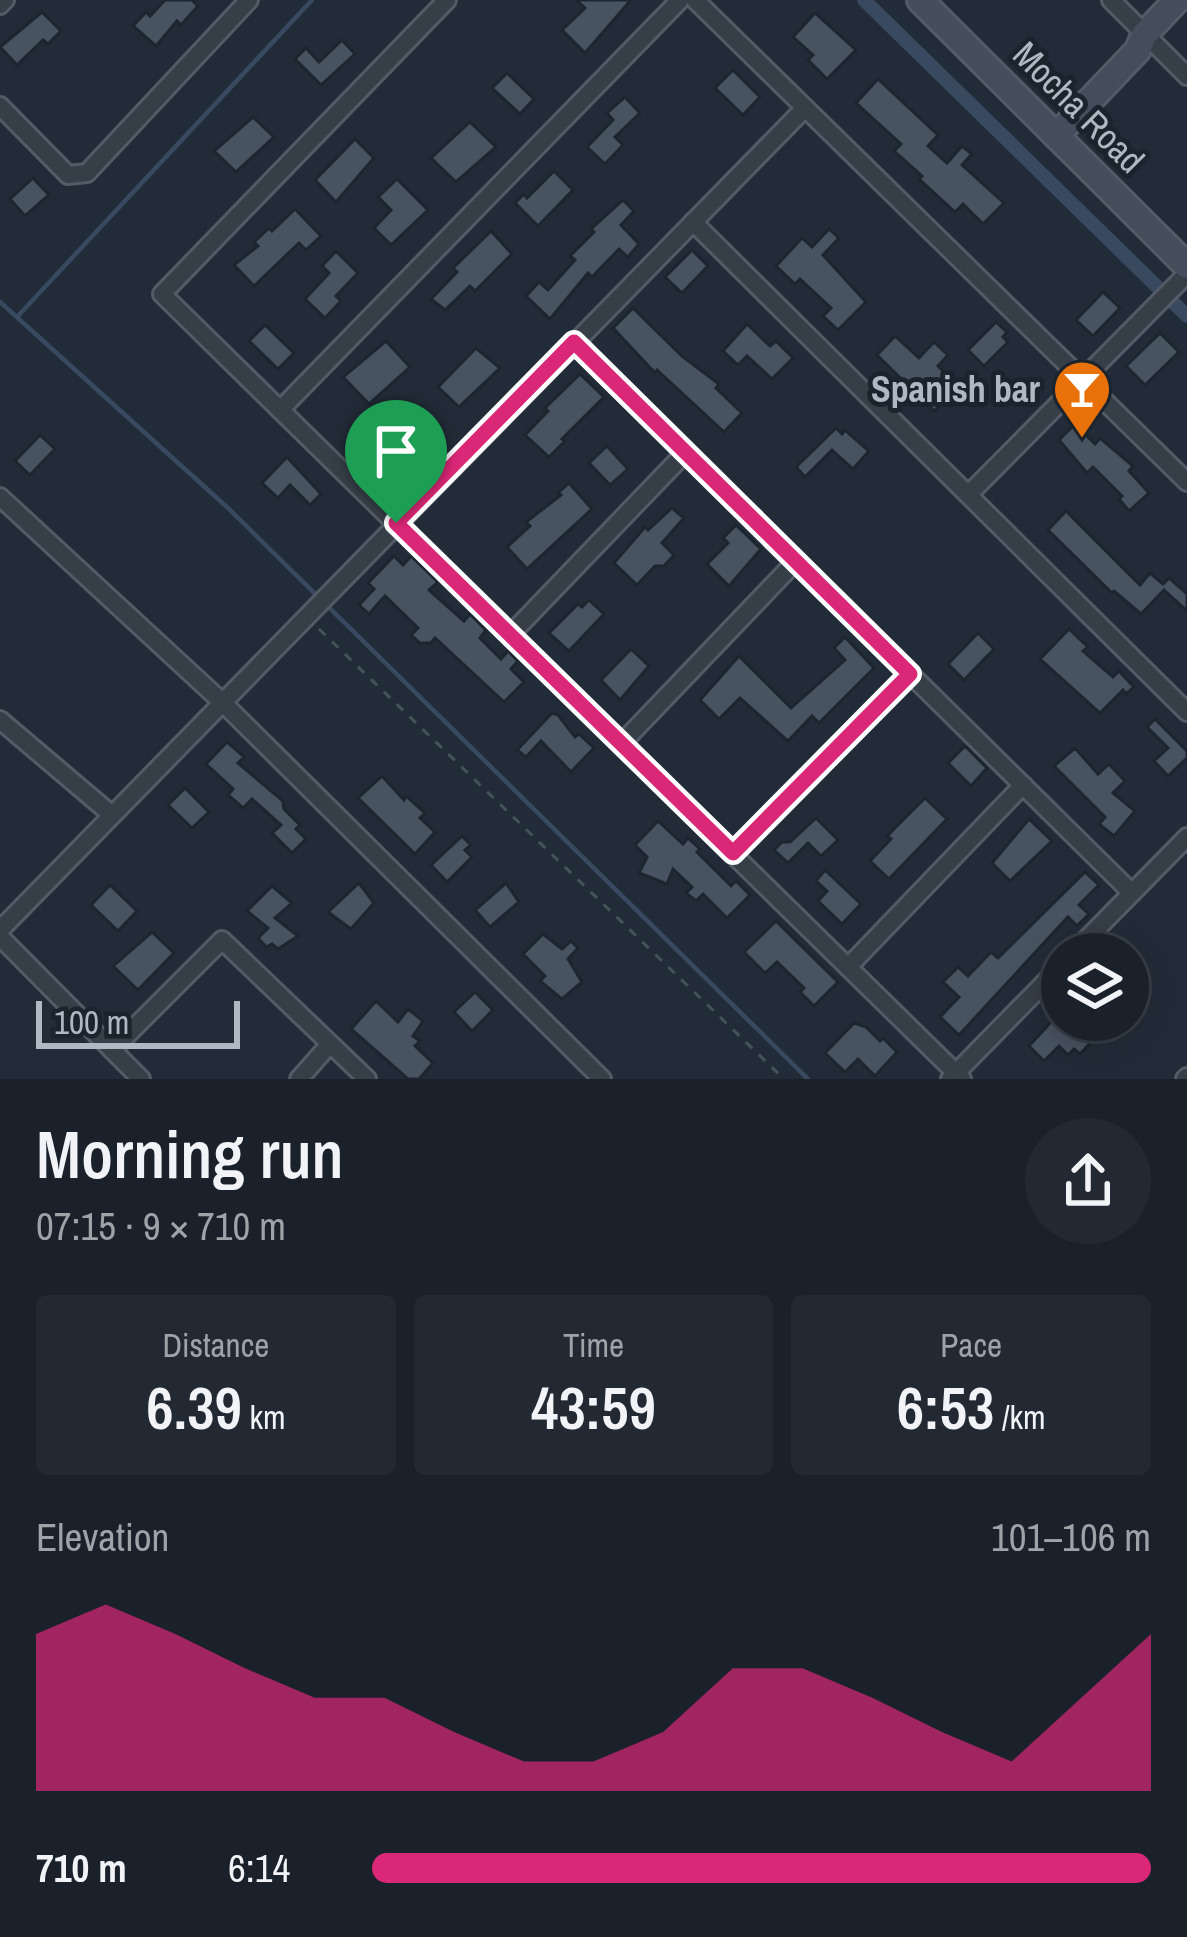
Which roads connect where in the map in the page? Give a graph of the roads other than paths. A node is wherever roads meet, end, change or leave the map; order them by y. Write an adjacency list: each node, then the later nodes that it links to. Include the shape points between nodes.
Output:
1 (249, 0): 11 (street, via 87,173 68,175)
2 (447, 0): 18 (street, via 162,294)
3 (680, 0): 18 (street)
4 (695, 0): 12 (street)
5 (920, 0): 13 (street, Mocha Road)
6 (1111, 0): 9 (street)
7 (1177, 0): 9 (street)
8 (1187, 10): 9 (street)
9 (1145, 43): 10 (street); 13 (street)
10 (1187, 76)
11 (0, 106)
12 (804, 110): 14 (street); 17 (street)
13 (1056, 136): 15 (street, Mocha Road)
14 (693, 222): 16 (street); 21 (street)
15 (1184, 274): 17 (street)
16 (574, 342): 19 (street); 23 (street)
17 (1084, 380): 20 (street); 21 (street)
18 (280, 410): 23 (street)
19 (686, 452): 24 (street); 25 (street)
20 (1187, 482)
21 (969, 494): 28 (street)
22 (0, 497): 27 (street)
23 (396, 523): 25 (street); 27 (street)
24 (796, 561): 26 (street); 30 (street)
25 (510, 635): 30 (street)
26 (910, 674): 31 (street); 34 (street)
27 (222, 702): 32 (street); 46 (street)
28 (1187, 712)
29 (1, 722): 32 (street)
30 (621, 744): 34 (street)
31 (1023, 785): 35 (street); 38 (street)
32 (112, 815): 36 (street)
33 (1187, 837): 35 (street)
34 (733, 853): 38 (street)
35 (1132, 893): 37 (street)
36 (0, 933): 41 (street)
37 (1093, 933)
38 (848, 967): 42 (street)
39 (1041, 987): 42 (street)
40 (330, 1044): 41 (street, via 222,940); 44 (street); 45 (street)
41 (112, 1050): 43 (street)
42 (956, 1077)
43 (141, 1079)
44 (299, 1079)
45 (367, 1079)
46 (602, 1079)

